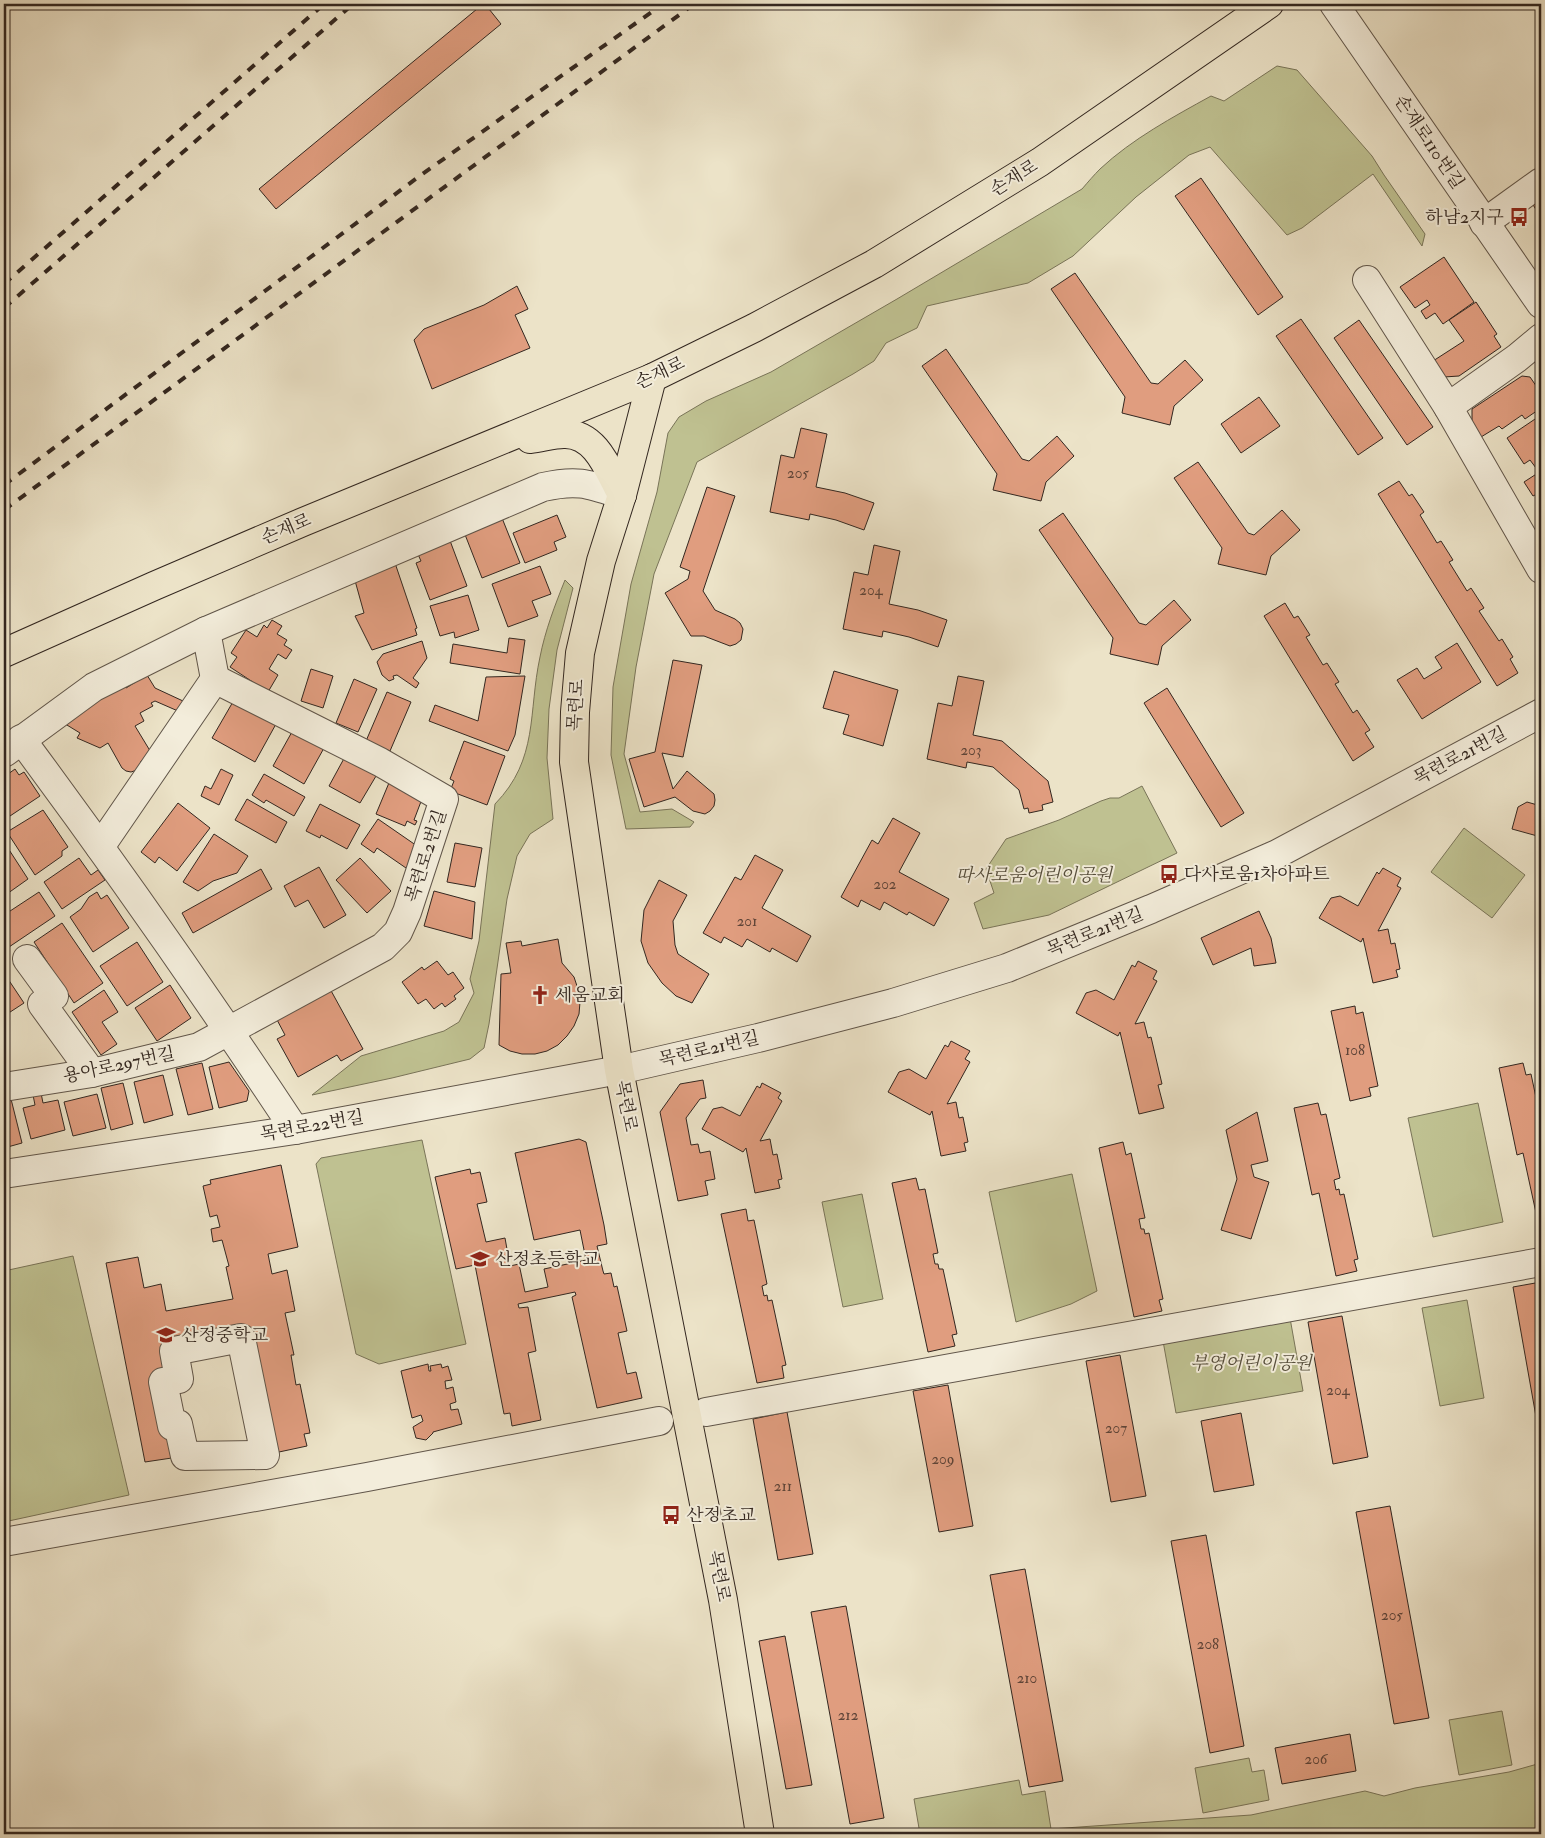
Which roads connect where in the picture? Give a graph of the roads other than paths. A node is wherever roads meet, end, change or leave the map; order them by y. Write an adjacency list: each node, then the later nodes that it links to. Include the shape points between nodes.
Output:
1 (1269, 4): 8 (main road, 손재로, via 1040,162 874,264)
2 (1334, 4): 4 (street, 손재로110번길)
3 (1541, 182): 4 (street)
4 (1484, 223): 6 (street, 손재로110번길)
5 (1367, 280): 9 (street)
6 (1541, 304)
7 (1541, 338): 9 (street)
8 (652, 378): 10 (main road, 손재로); 11 (main road, 목련로)
9 (1448, 406): 12 (street)
10 (486, 446): 11 (main road, via 566,434 584,438 598,450); 14 (main road, 손재로)
11 (622, 495): 13 (street, via 585,483 564,482 542,487); 21 (main road, 목련로, via 601,560 580,653 574,762)
12 (1541, 569)
13 (206, 631): 15 (street); 17 (street, via 94,687)
14 (4, 653)
15 (215, 679): 18 (street); 20 (street, 목련로2번길, via 380,762 444,799 398,932 383,947)
16 (1541, 712): 21 (street, 목련로21번길, via 1277,854 1007,968 834,1019)
17 (12, 746): 18 (street)
18 (100, 847): 20 (street)
19 (27, 959): 22 (street, via 54,996 42,1004)
20 (229, 1031): 22 (street, 용아로297번길, via 200,1048); 24 (street)
21 (618, 1070): 24 (street, 목련로22번길); 31 (main road, 목련로, via 724,1600)
22 (92, 1073): 23 (street, 용아로297번길)
23 (4, 1087)
24 (295, 1130): 25 (street, 목련로22번길)
25 (4, 1174)
26 (1541, 1262): 28 (street)
27 (241, 1338): 27 (street, via 174,1351 179,1379 163,1382 172,1426 178,1424 184,1456 264,1455)
28 (706, 1412)
29 (659, 1421): 30 (street)
30 (4, 1542)
31 (760, 1834)

